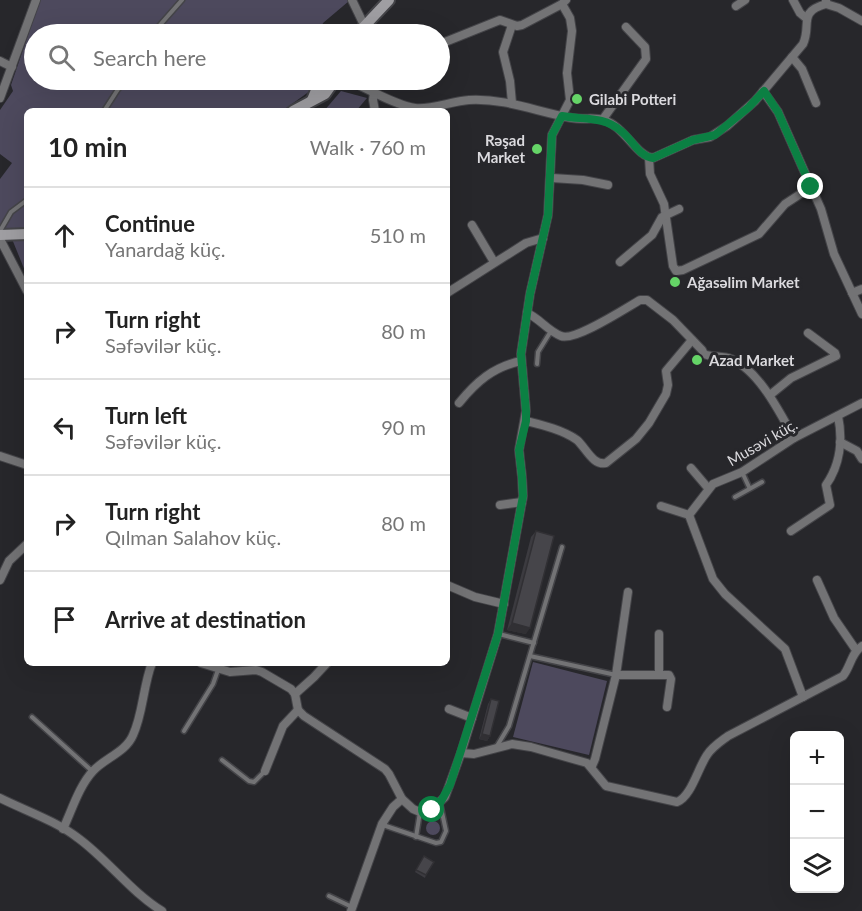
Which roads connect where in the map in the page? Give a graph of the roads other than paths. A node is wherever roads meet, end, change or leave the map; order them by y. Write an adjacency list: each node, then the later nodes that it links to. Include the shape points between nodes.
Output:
1 (36, 0): 12 (street)
2 (182, 0): 13 (lane)
3 (352, 0): 14 (street)
4 (389, 0): 15 (street)
5 (745, 0): 9 (street)
6 (793, 0): 10 (street)
7 (564, 2): 16 (street, via 522,25); 35 (street, via 572,31 567,73 570,100)
8 (826, 2): 10 (street); 11 (street)
9 (736, 6)
10 (806, 18): 20 (street, via 806,39)
11 (862, 21)
12 (27, 24)
13 (161, 24)
14 (364, 24)
15 (365, 24)
16 (512, 25): 19 (street, via 500,20); 30 (street, via 503,52)
17 (626, 27): 36 (street, via 645,47 646,59)
18 (24, 34): 22 (street)
19 (450, 40)
20 (792, 57): 27 (street); 31 (street, via 802,69)
21 (0, 62): 22 (street)
22 (12, 67): 29 (street)
23 (118, 90): 33 (lane)
24 (316, 90): 32 (street)
25 (329, 90): 32 (street)
26 (370, 90): 28 (street)
27 (764, 91): 37 (street, via 715,135); 40 (street, via 778,112)
28 (374, 92): 30 (street, via 415,108 470,100); 34 (street)
29 (0, 98)
30 (512, 103): 35 (street)
31 (816, 103)
32 (311, 106)
33 (106, 108)
34 (374, 108)
35 (562, 116): 36 (street); 38 (street, via 552,135)
36 (603, 119): 37 (street, via 626,134)
37 (649, 158): 43 (street, via 650,174)
38 (552, 178): 39 (street); 47 (street)
39 (609, 185)
40 (811, 187): 43 (street, via 785,204 759,234 679,271 673,266); 53 (street)
41 (24, 202): 46 (lane, via 11,212)
42 (679, 209): 43 (street)
43 (665, 214): 49 (street, via 652,235)
44 (472, 225): 48 (street)
45 (24, 234): 46 (street)
46 (0, 235): 50 (street)
47 (543, 238): 48 (street, via 531,240); 54 (street)
48 (494, 262): 52 (street)
49 (620, 262)
50 (24, 278)
51 (862, 289): 53 (street)
52 (450, 291)
53 (852, 293): 55 (street)
54 (526, 313): 56 (street); 59 (street)
55 (862, 314)
56 (551, 331): 58 (street, via 559,336 572,336 640,300 647,300); 60 (lane, via 537,352)
57 (808, 333): 61 (street, via 836,356 791,378)
58 (692, 340): 61 (street, via 704,354 740,364); 65 (street, via 666,371 666,394 649,423 606,463 596,461 573,438)
59 (521, 361): 62 (street, via 475,383); 65 (street)
60 (537, 364)
61 (770, 395): 66 (street)
62 (459, 403)
63 (862, 403): 64 (street, Musəvi küç.)
64 (838, 416): 66 (street, Musəvi küç.); 67 (street)
65 (526, 421): 77 (street, via 519,450)
66 (794, 438): 72 (street, Musəvi küç.)
67 (840, 442): 69 (street, via 857,451); 81 (street, via 837,465 826,485 830,505)
68 (0, 456): 70 (street)
69 (862, 459)
70 (24, 464)
71 (691, 468): 74 (street)
72 (742, 472): 74 (street, Musəvi küç.); 75 (lane)
73 (762, 482): 75 (lane)
74 (708, 488): 80 (street, Musəvi küç.)
75 (749, 488): 76 (lane)
76 (735, 497)
77 (522, 502): 78 (street); 89 (street)
78 (500, 505)
79 (661, 506): 80 (street)
80 (689, 515): 102 (street, via 713,579 785,649)
81 (791, 531)
82 (24, 547): 84 (street)
83 (562, 547): 92 (lane)
84 (2, 568): 85 (street)
85 (0, 580)
86 (817, 580): 93 (street, via 834,618)
87 (450, 586): 89 (street)
88 (628, 592): 100 (street)
89 (504, 604): 90 (street)
90 (498, 634): 92 (lane); 107 (street)
91 (659, 634): 99 (street)
92 (534, 644): 94 (lane)
93 (859, 648): 102 (street, via 846,674)
94 (530, 656): 100 (lane); 109 (lane, via 509,726)
95 (151, 666): 113 (street, via 134,734 121,751)
96 (210, 666): 98 (street)
97 (324, 666): 101 (street)
98 (218, 669): 101 (street, via 256,670 288,686); 108 (lane)
99 (659, 673): 100 (street); 103 (street, via 672,679)
100 (616, 675): 112 (street)
101 (295, 694): 105 (street)
102 (803, 697): 112 (street, via 716,745 680,801 606,786)
103 (667, 707)
104 (449, 709): 107 (street)
105 (298, 710): 114 (street, via 283,726); 116 (street, via 385,769)
106 (32, 717): 113 (lane)
107 (472, 718): 110 (street)
108 (184, 731)
109 (496, 747): 110 (street, via 474,754); 112 (street, via 531,747)
110 (461, 753): 117 (street)
111 (222, 760): 114 (lane, via 249,781 258,780)
112 (592, 766)
113 (93, 771): 120 (street)
114 (265, 771)
115 (0, 798): 120 (street)
116 (402, 799): 118 (street); 119 (street)
117 (440, 803): 118 (street, via 432,810); 121 (lane, via 445,837 436,843)
118 (420, 812): 121 (lane)
119 (382, 824): 121 (lane); 123 (street)
120 (63, 829): 124 (street)
121 (416, 837)
122 (329, 896): 123 (lane)
123 (352, 909)
124 (162, 911)

